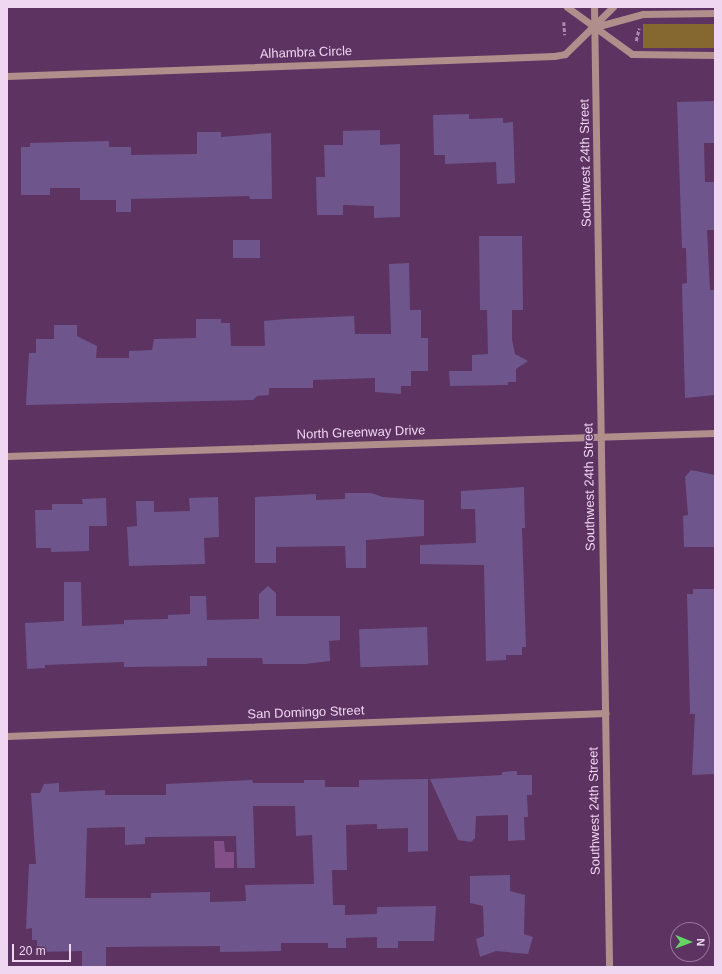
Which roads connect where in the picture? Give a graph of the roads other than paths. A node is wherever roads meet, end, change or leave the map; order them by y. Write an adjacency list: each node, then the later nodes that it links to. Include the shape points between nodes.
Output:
1 (567, 7): 5 (street)
2 (594, 7): 5 (street, Southwest 24th Street)
3 (613, 7): 5 (street)
4 (715, 13): 5 (street, Alhambra Circle, via 643,14)
5 (594, 27): 6 (street, via 632,54); 7 (street, Alhambra Circle, via 566,54 554,56); 9 (street, Southwest 24th Street)
6 (715, 55)
7 (7, 76)
8 (715, 433): 9 (street, North Greenway Drive)
9 (602, 437): 10 (street, North Greenway Drive); 11 (street, Southwest 24th Street)
10 (7, 456)
11 (606, 714): 12 (street, San Domingo Street); 13 (street, Southwest 24th Street)
12 (7, 736)
13 (609, 967)

